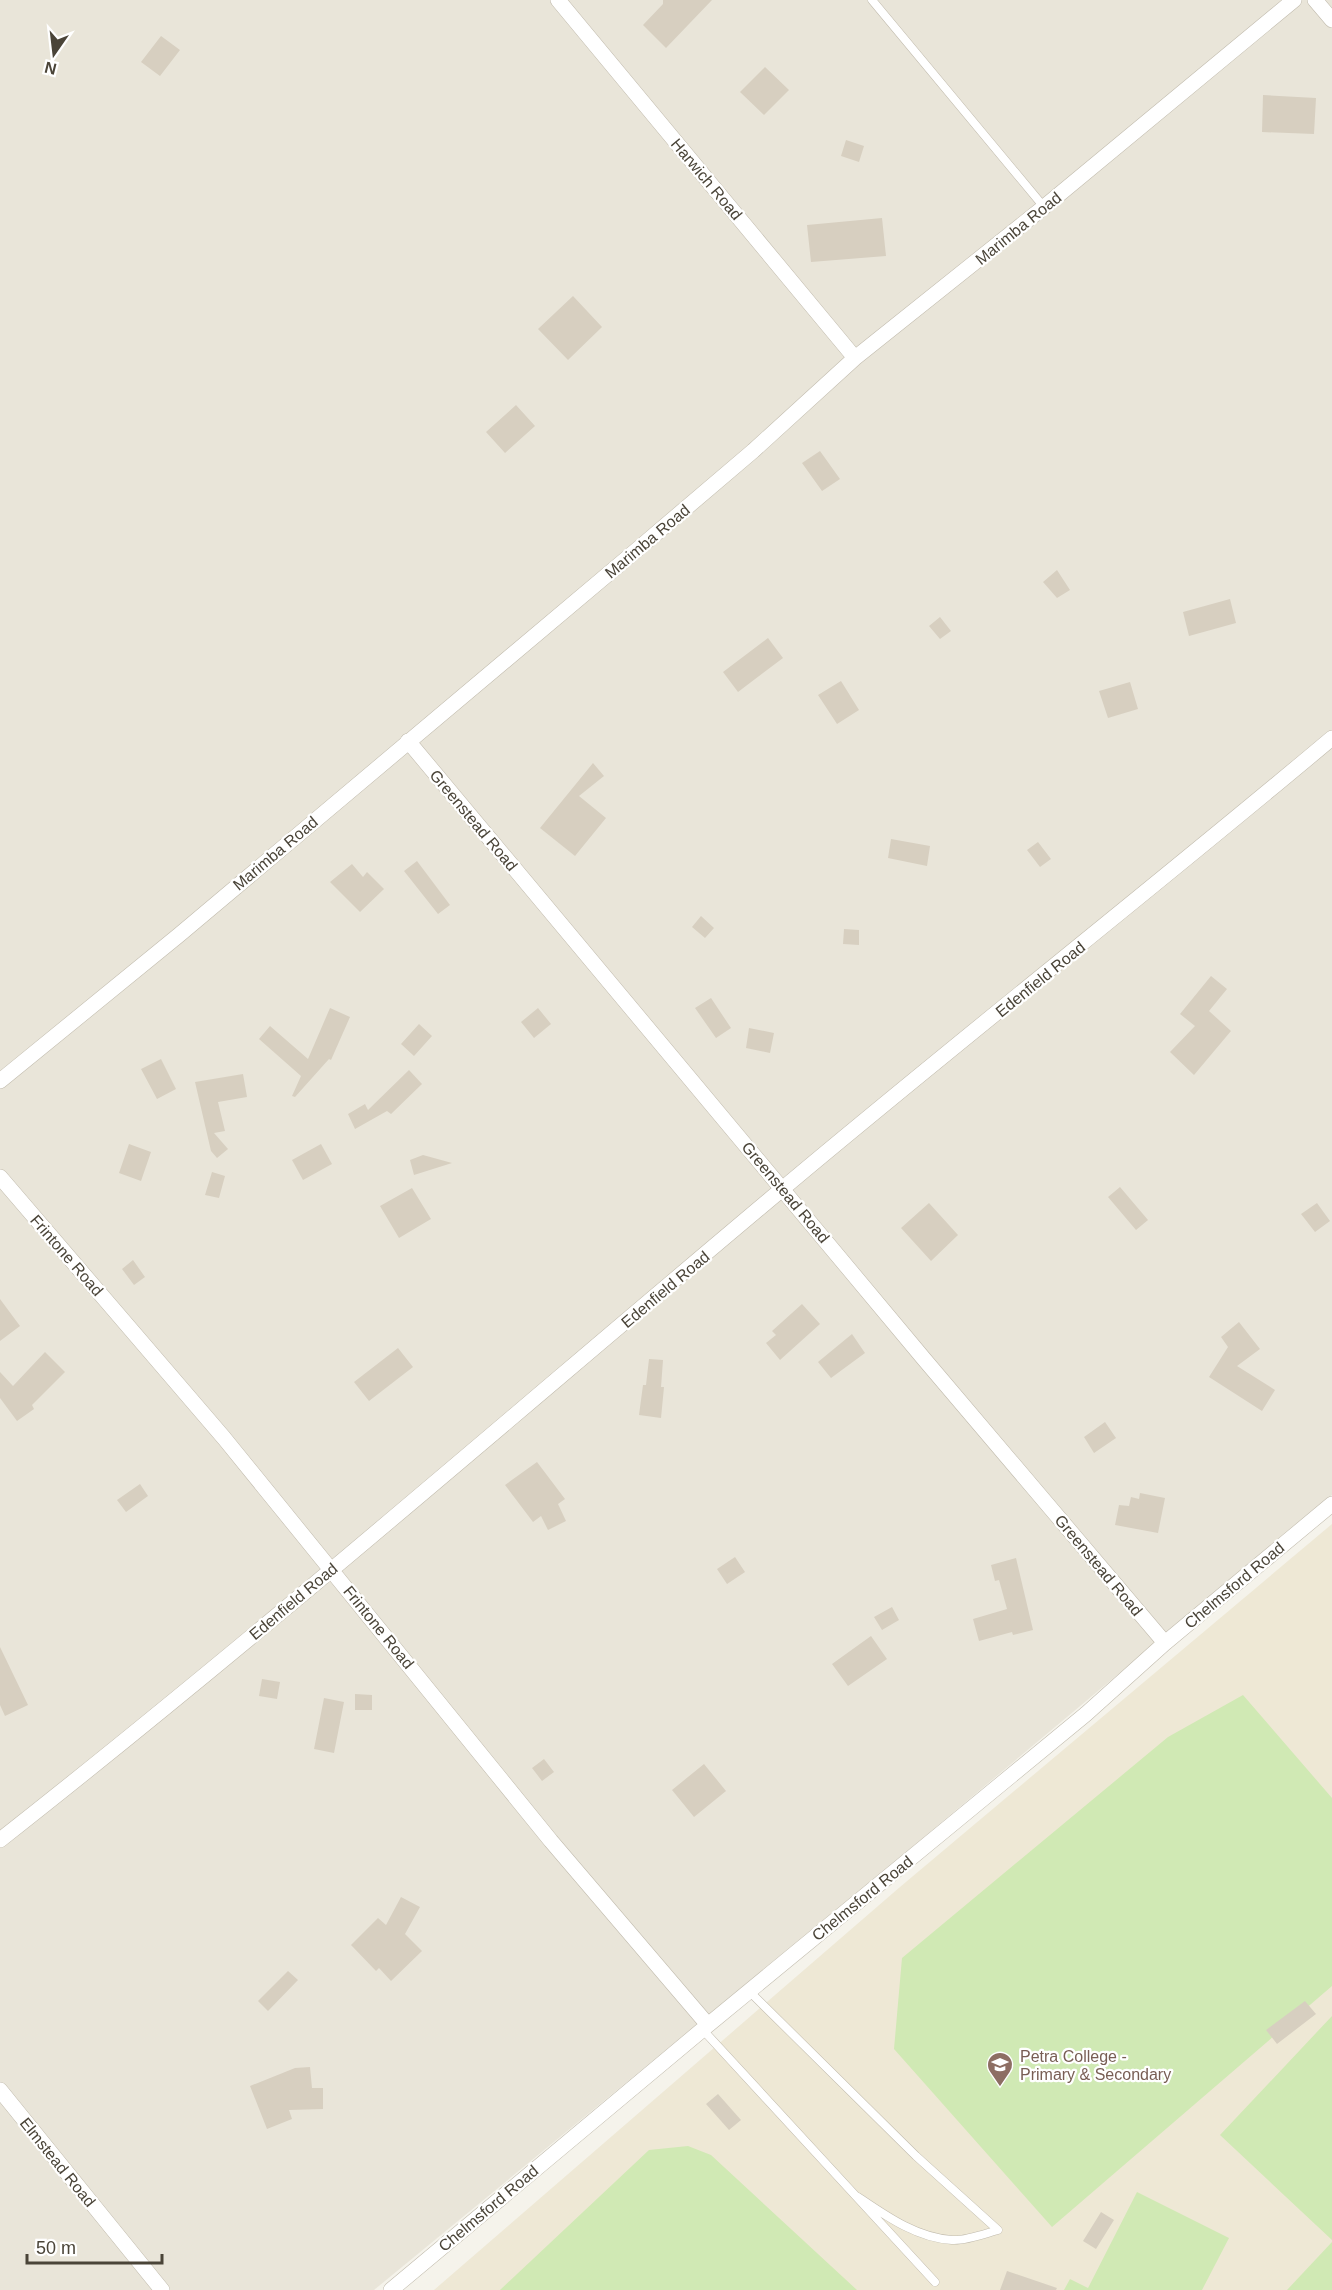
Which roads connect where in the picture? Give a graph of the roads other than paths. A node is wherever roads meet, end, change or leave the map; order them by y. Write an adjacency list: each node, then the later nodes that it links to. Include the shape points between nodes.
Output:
1 (558, 0): 7 (street, Harwich Road)
2 (872, 0): 6 (lane)
3 (1294, 0): 6 (street, Marimba Road)
4 (1315, 0): 5 (street)
5 (1332, 20)
6 (1044, 207): 7 (street, Marimba Road)
7 (855, 358): 9 (street, Marimba Road, via 753,451)
8 (1332, 738): 12 (street, Edenfield Road)
9 (408, 741): 10 (street, Marimba Road); 12 (street, Greenstead Road)
10 (0, 1082)
11 (0, 1177): 14 (street, Frintone Road)
12 (783, 1188): 14 (street, Edenfield Road); 15 (street, Greenstead Road)
13 (1332, 1504): 15 (street, Chelmsford Road)
14 (332, 1569): 16 (street, Edenfield Road); 18 (street, Frintone Road)
15 (1165, 1643): 17 (street, Chelmsford Road, via 1086,1714)
16 (0, 1840)
17 (749, 1991): 18 (street, Chelmsford Road); 20 (lane, via 916,2156 998,2230 953,2241 899,2224)
18 (705, 2027): 20 (lane); 23 (street, Chelmsford Road)
19 (0, 2090): 22 (street, Elmstead Road)
20 (858, 2197): 21 (lane)
21 (935, 2282)
22 (162, 2290)
23 (391, 2290)

